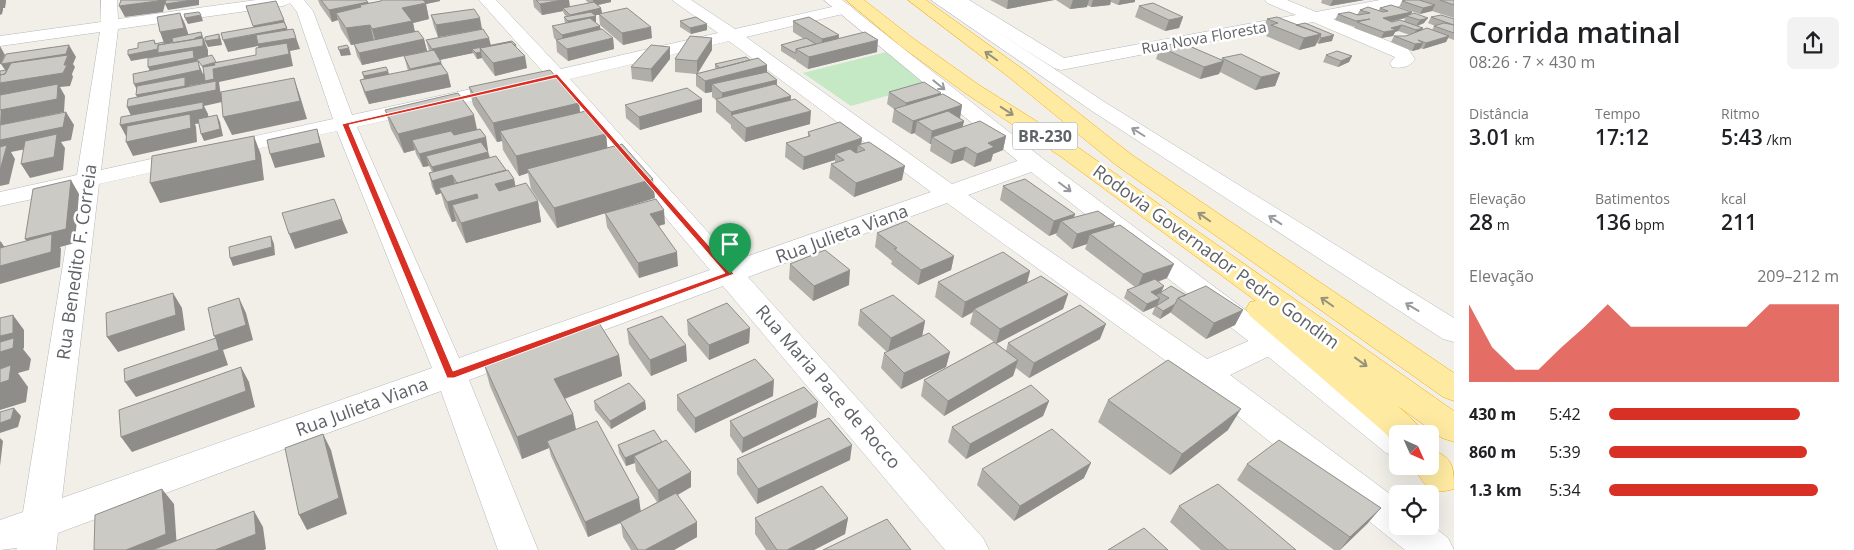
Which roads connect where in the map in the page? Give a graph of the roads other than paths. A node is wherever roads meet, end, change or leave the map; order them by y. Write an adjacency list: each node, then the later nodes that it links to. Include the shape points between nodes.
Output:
1 (290, 0): 11 (street)
2 (296, 0): 17 (street, via 305,11)
3 (487, 0): 16 (street, Rua Maria Pace de Rocco)
4 (680, 0): 13 (street)
5 (916, 0): 28 (highway, Rodovia Governador Pedro Gondim / BR-230, one-way to 5, via 1124,160 1017,74)
6 (939, 0): 24 (street, one-way to 6, via 1099,107)
7 (958, 0): 12 (street, Rua Nova Floresta, via 1061,64)
8 (1273, 0): 12 (street)
9 (1406, 0): 12 (street, Rua Nova Floresta)
10 (844, 3): 13 (street); 18 (street, one-way to 18); 22 (highway, Rodovia Governador Pedro Gondim / BR-230, one-way to 22, via 908,42 972,89 1068,151)
11 (109, 13): 14 (street); 19 (street, Rua Benedito F. Correia)
12 (1316, 17): 15 (street, via 1402,53 1406,59)
13 (732, 35): 16 (street); 20 (street)
14 (0, 41)
15 (1398, 63)
16 (557, 76): 17 (street); 23 (street, Rua Maria Pace de Rocco)
17 (345, 124): 19 (street); 27 (street)
18 (1034, 163): 20 (street, Rua Julieta Viana); 25 (street, one-way to 25)
19 (89, 180): 21 (street); 34 (street, Rua Benedito F. Correia)
20 (951, 195): 23 (street, Rua Julieta Viana); 26 (street)
21 (0, 199)
22 (1237, 272): 29 (highway, via 1248,294 1260,308); 30 (highway, Rodovia Governador Pedro Gondim / BR-230, one-way to 30)
23 (730, 274): 27 (street, Rua Julieta Viana); 37 (street, Rua Maria Pace de Rocco)
24 (1454, 332)
25 (1271, 343): 26 (street); 31 (street)
26 (1205, 374): 32 (street)
27 (451, 376): 34 (street, Rua Julieta Viana); 36 (street)
28 (1454, 389)
29 (1398, 425)
30 (1454, 429)
31 (1389, 436)
32 (1389, 515)
33 (1415, 535): 38 (street)
34 (38, 536): 35 (street, Rua Julieta Viana)
35 (0, 537)
36 (518, 550)
37 (969, 550)
38 (1434, 550)

